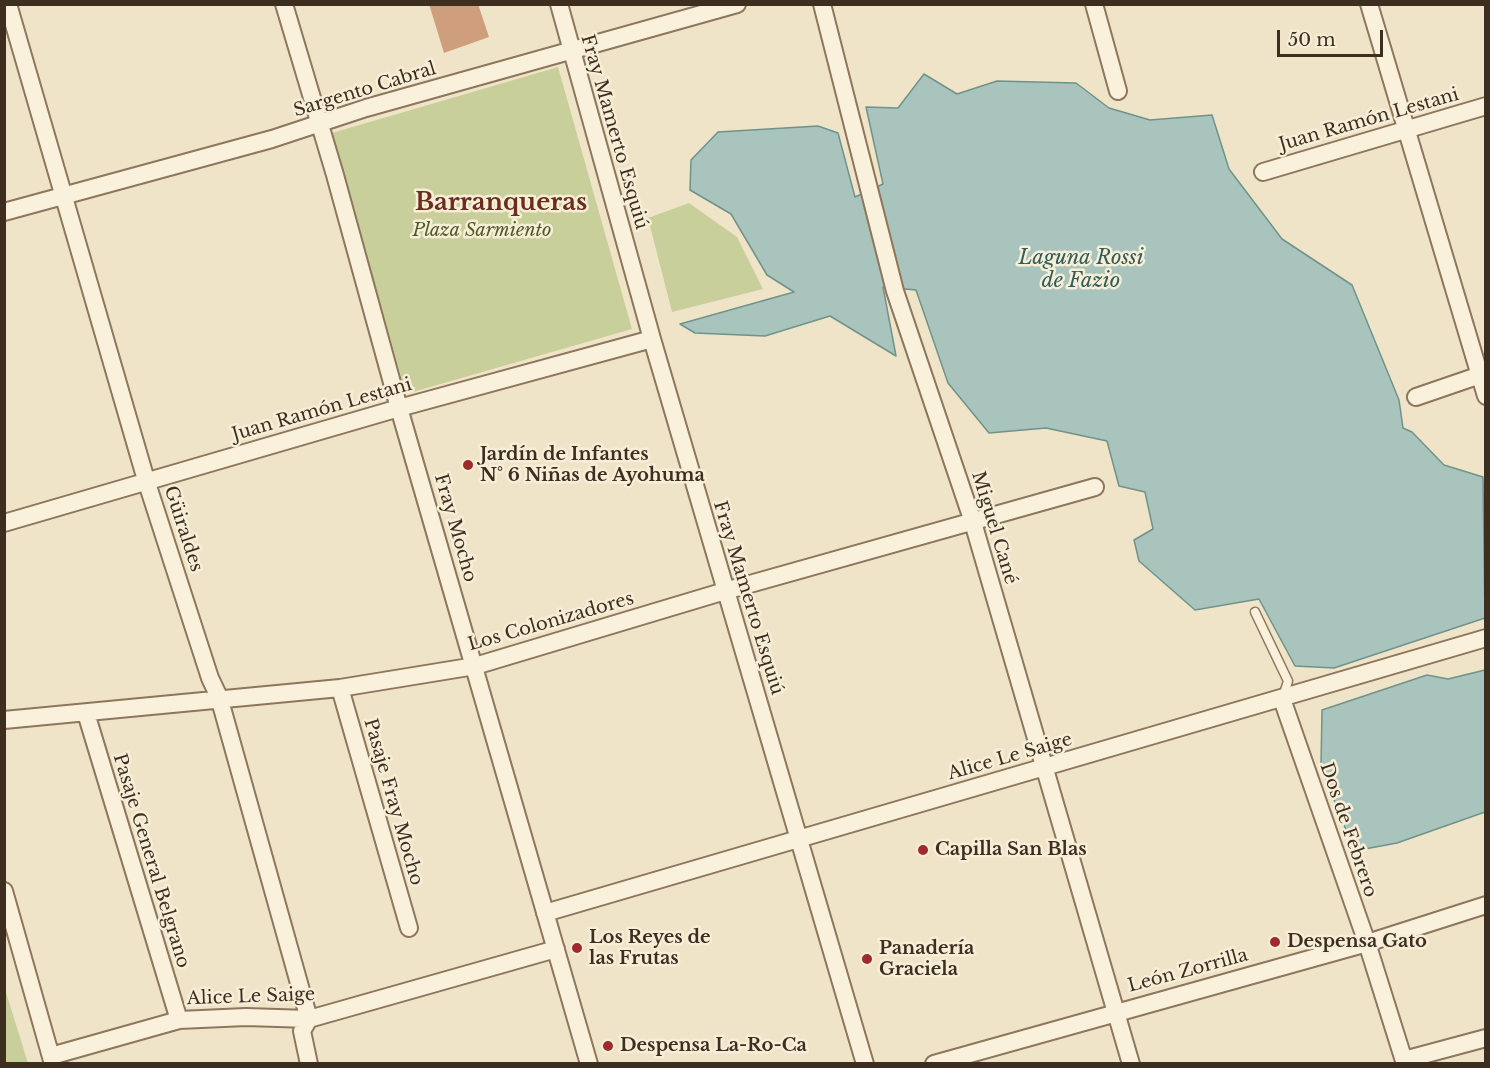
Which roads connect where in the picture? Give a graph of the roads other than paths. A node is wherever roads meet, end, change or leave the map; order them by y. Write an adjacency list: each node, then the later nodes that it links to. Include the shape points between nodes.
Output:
1 (8, 4): 14 (street, Güiraldes)
2 (284, 4): 11 (street, Fray Mocho)
3 (559, 4): 8 (street, Fray Mamerto Esquiú)
4 (737, 4): 8 (street, Sargento Cabral)
5 (822, 4): 23 (street, Miguel Cané, via 896,291)
6 (1094, 4): 9 (street)
7 (1369, 4): 12 (street)
8 (571, 50): 11 (street, Sargento Cabral); 16 (street, Fray Mamerto Esquiú)
9 (1118, 91)
10 (1485, 106): 12 (street, Juan Ramón Lestani)
11 (319, 123): 14 (street, Sargento Cabral); 20 (street, Fray Mocho)
12 (1406, 129): 13 (street, Juan Ramón Lestani); 17 (street)
13 (1263, 172)
14 (65, 194): 15 (street, Sargento Cabral); 21 (street, Güiraldes)
15 (4, 212)
16 (652, 339): 20 (street, Juan Ramón Lestani); 25 (street, Fray Mamerto Esquiú)
17 (1483, 374): 18 (street); 19 (street)
18 (1485, 396)
19 (1416, 397)
20 (399, 408): 21 (street, Juan Ramón Lestani); 28 (street, Fray Mocho)
21 (146, 480): 24 (street, Juan Ramón Lestani); 30 (street, Güiraldes)
22 (1095, 487): 23 (street, Los Colonizadores)
23 (972, 519): 25 (street, Los Colonizadores); 34 (street, Miguel Cané)
24 (4, 523)
25 (725, 591): 28 (street, Los Colonizadores); 35 (street, Fray Mamerto Esquiú)
26 (1255, 612): 31 (lane, Dos de Febrero, via 1288,681)
27 (1485, 638): 31 (street, Alice Le Saige)
28 (475, 666): 29 (street, Los Colonizadores); 38 (street, Fray Mocho)
29 (340, 688): 30 (street, Los Colonizadores); 39 (street, Pasaje Fray Mocho)
30 (219, 697): 32 (street, Los Colonizadores); 43 (street, Güiraldes)
31 (1282, 699): 34 (street, Alice Le Saige); 40 (street, Dos de Febrero)
32 (86, 713): 33 (street, Los Colonizadores); 44 (street, Pasaje General Belgrano)
33 (4, 720)
34 (1047, 767): 35 (street, Alice Le Saige); 42 (street, Miguel Cané)
35 (799, 837): 38 (street, Alice Le Saige); 50 (street, Fray Mamerto Esquiú)
36 (4, 891): 46 (street)
37 (1485, 905): 40 (street, León Zorrilla)
38 (545, 913): 41 (street, Fray Mocho)
39 (409, 928)
40 (1367, 943): 42 (street, León Zorrilla); 47 (street, Dos de Febrero)
41 (556, 949): 43 (street, Alice Le Saige); 49 (street, Fray Mocho)
42 (1116, 1011): 51 (street, León Zorrilla); 52 (street, Miguel Cané)
43 (309, 1018): 44 (street, Alice Le Saige); 48 (street, Güiraldes, via 302,1031)
44 (178, 1020): 46 (street, Alice Le Saige)
45 (1485, 1038): 47 (street)
46 (52, 1060)
47 (1405, 1062)
48 (309, 1064)
49 (589, 1064)
50 (865, 1064)
51 (934, 1064)
52 (1131, 1064)

